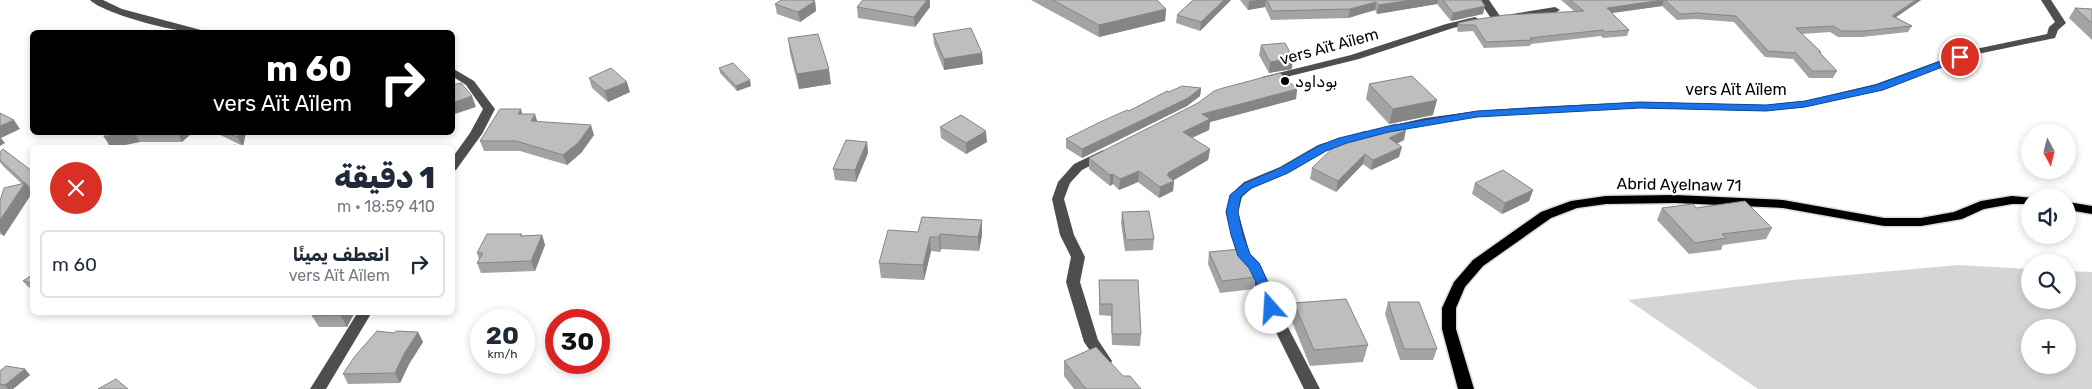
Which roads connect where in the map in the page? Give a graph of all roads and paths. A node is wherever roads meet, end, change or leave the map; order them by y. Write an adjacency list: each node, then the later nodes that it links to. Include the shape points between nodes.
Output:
1 (95, 0): 6 (street, via 118,11)
2 (1484, 0): 5 (street)
3 (2046, 0): 17 (street, vers Aït Aïlem, via 2061,23 2053,29 2051,36 1970,53 1912,76 1842,97 1766,108 1640,105 1524,110 1425,121 1343,140 1248,185 1236,195 1232,212 1237,235 1244,256 1254,266 1271,308)
4 (1555, 10): 5 (street, vers Aït Aïlem)
5 (1496, 18): 8 (street, vers Aït Aïlem, via 1470,21 1301,72)
6 (189, 30)
7 (455, 73): 10 (street, via 470,83 488,109 476,134)
8 (1252, 82)
9 (1112, 148): 15 (street, via 1078,167 1064,182 1058,199 1067,235 1078,257 1074,282 1092,342)
10 (455, 163)
11 (2021, 200): 18 (main road, Abrid Aɣelnaw 71, via 1981,205 1957,216 1921,222 1884,222 1783,204 1675,199 1575,204 1546,215 1478,263 1460,285 1449,308 1449,329)
12 (2076, 207): 13 (main road)
13 (2092, 210)
14 (363, 315): 16 (street)
15 (1112, 369)
16 (318, 389)
17 (1312, 389)
18 (1466, 389)

